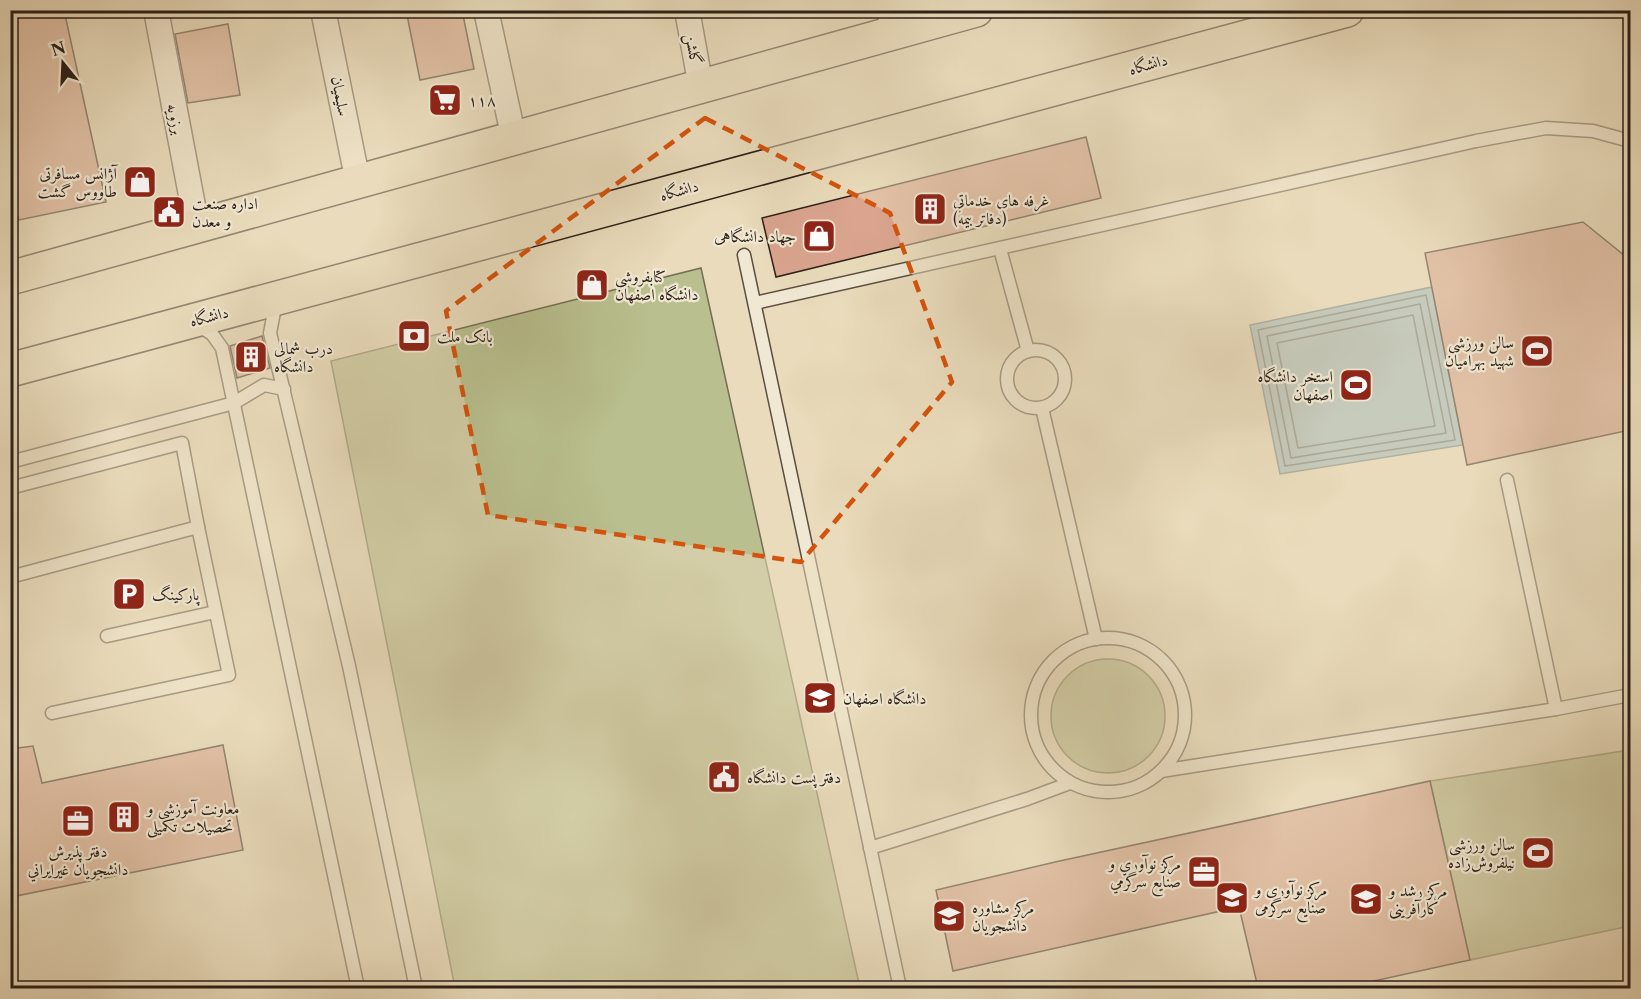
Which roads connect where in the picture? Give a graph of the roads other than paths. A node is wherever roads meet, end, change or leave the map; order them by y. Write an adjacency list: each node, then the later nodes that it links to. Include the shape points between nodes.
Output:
1 (156, 10): 12 (street, برزویه)
2 (323, 10): 11 (street, سلیمیان)
3 (486, 10): 9 (street)
4 (687, 10): 8 (street, گلشن)
5 (976, 10): 7 (main road)
6 (1347, 10): 16 (main road, دانشگاه)
7 (892, 22): 8 (main road)
8 (701, 87): 9 (main road)
9 (514, 139): 11 (main road)
10 (1630, 141): 13 (lane, via 1593,131 1546,128)
11 (358, 182): 12 (main road)
12 (197, 227): 15 (main road)
13 (1000, 249): 17 (lane); 19 (lane)
14 (744, 255): 17 (lane)
15 (11, 277)
16 (286, 296): 18 (main road, دانشگاه); 21 (lane, via 274,312 270,333)
17 (755, 303): 37 (lane)
18 (190, 320): 20 (main road, دانشگاه); 22 (lane, via 212,334 222,348)
19 (1028, 351): 23 (lane, via 1008,371 1008,388 1022,405); 23 (lane, via 1052,354 1066,378 1061,396)
20 (10, 370)
21 (284, 389): 22 (lane, via 264,385); 39 (lane, via 349,666)
22 (234, 403): 24 (lane); 38 (lane)
23 (1041, 408): 31 (lane)
24 (10, 462)
25 (1507, 480): 33 (lane)
26 (10, 488): 27 (lane, via 182,443)
27 (198, 527): 28 (lane); 29 (lane)
28 (10, 577)
29 (215, 612): 30 (lane); 34 (lane, via 229,675)
30 (107, 636)
31 (1096, 639): 35 (lane, via 1141,646 1157,656 1175,678 1184,700 1184,725 1178,747); 36 (lane, via 1071,647 1054,660 1037,683 1031,701 1031,728 1040,754)
32 (1630, 696): 33 (lane)
33 (1556, 709): 35 (lane)
34 (52, 713)
35 (1161, 771): 36 (lane, via 1138,786 1116,792 1089,790)
36 (1070, 783): 37 (lane)
37 (870, 848): 40 (lane)
38 (358, 988)
39 (416, 988)
40 (900, 988)

